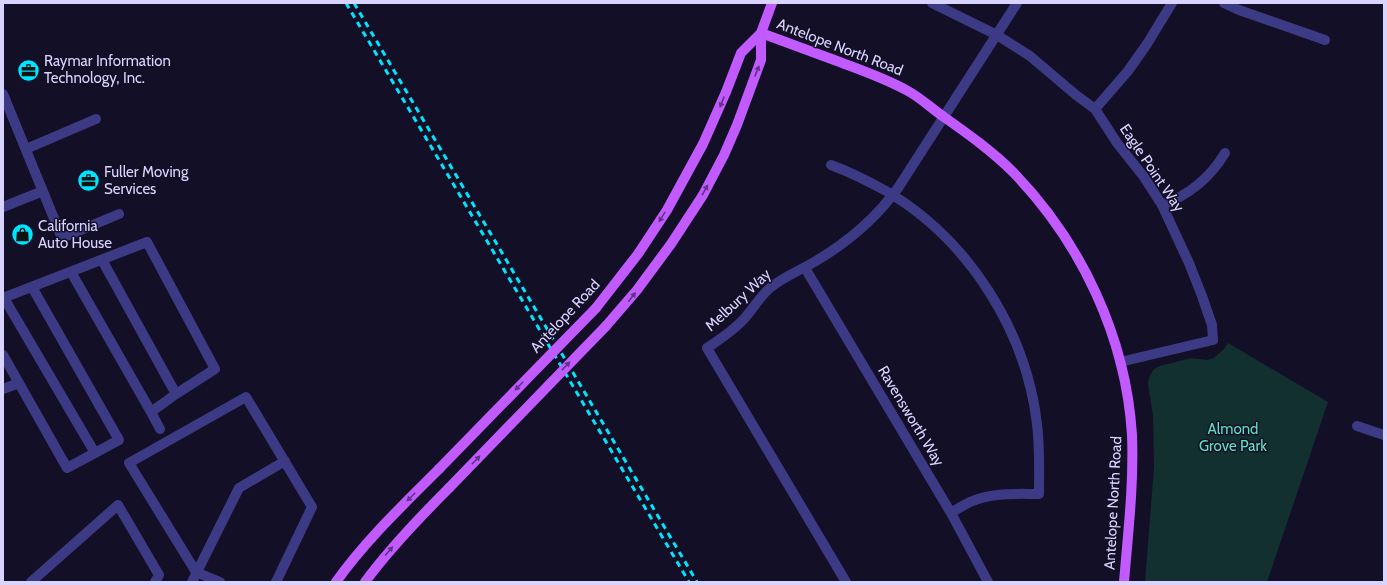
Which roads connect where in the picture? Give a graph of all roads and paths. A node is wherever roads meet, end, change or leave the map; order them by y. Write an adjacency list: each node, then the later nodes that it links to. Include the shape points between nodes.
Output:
1 (772, 3): 6 (main road, Antelope Road)
2 (932, 3): 7 (street, Eagle Point Way)
3 (1017, 3): 7 (street, Melbury Way)
4 (1172, 3): 10 (street, via 1128,71)
5 (1224, 3): 8 (street)
6 (761, 33): 11 (main road, Antelope North Road, via 878,76 910,92); 44 (main road, Antelope Road, one-way to 44, bridge, via 741,53 703,144 667,210 638,254 596,308 393,515); 45 (main road, Antelope Road, one-way to 6, bridge, via 407,530 606,326 646,279 702,195 724,155 761,60)
7 (996, 35): 10 (street, Eagle Point Way, via 1030,56); 11 (street, Melbury Way)
8 (1325, 40)
9 (3, 94): 13 (street)
10 (1095, 109): 18 (street, Eagle Point Way)
11 (944, 117): 17 (street, Melbury Way); 27 (main road, Antelope North Road, via 1007,167 1050,215 1088,276 1110,329)
12 (96, 119): 13 (street)
13 (26, 150): 16 (street)
14 (1225, 153): 18 (street, via 1208,177 1181,196)
15 (831, 165): 17 (street, via 857,175)
16 (43, 191): 19 (street); 20 (street, via 62,238)
17 (892, 195): 22 (street, Melbury Way, via 875,216 852,237); 37 (street, via 931,224 954,247 988,290 1014,339 1032,397 1039,451 1039,494 988,496)
18 (1162, 205): 27 (street, Eagle Point Way, via 1202,296 1212,325 1213,340)
19 (3, 207)
20 (119, 214)
21 (102, 260): 23 (street); 30 (street); 30 (street, via 147,242 215,369)
22 (805, 268): 37 (street, Ravensworth Way); 46 (street, Melbury Way, via 771,288 741,322 707,348)
23 (71, 272): 24 (street); 31 (street)
24 (32, 287): 25 (street); 35 (street, via 119,440)
25 (4, 298): 35 (street)
26 (4, 357): 28 (street)
27 (1120, 362): 48 (main road, Antelope North Road, via 1128,398 1133,469)
28 (19, 383): 29 (street); 35 (street, via 67,468)
29 (3, 389)
30 (176, 394): 31 (street)
31 (151, 412): 33 (street)
32 (1357, 426): 34 (street)
33 (160, 429)
34 (1384, 435)
35 (95, 453)
36 (284, 461): 38 (street, via 239,488); 38 (street, via 246,397 129,463); 43 (street, via 312,507)
37 (951, 513): 47 (street, Ravensworth Way)
38 (196, 572): 41 (street); 42 (street)
39 (31, 582): 40 (street, via 118,505 159,575)
40 (155, 582)
41 (192, 582)
42 (220, 582)
43 (276, 582)
44 (336, 582)
45 (365, 582)
46 (846, 582)
47 (988, 582)
48 (1124, 582)

